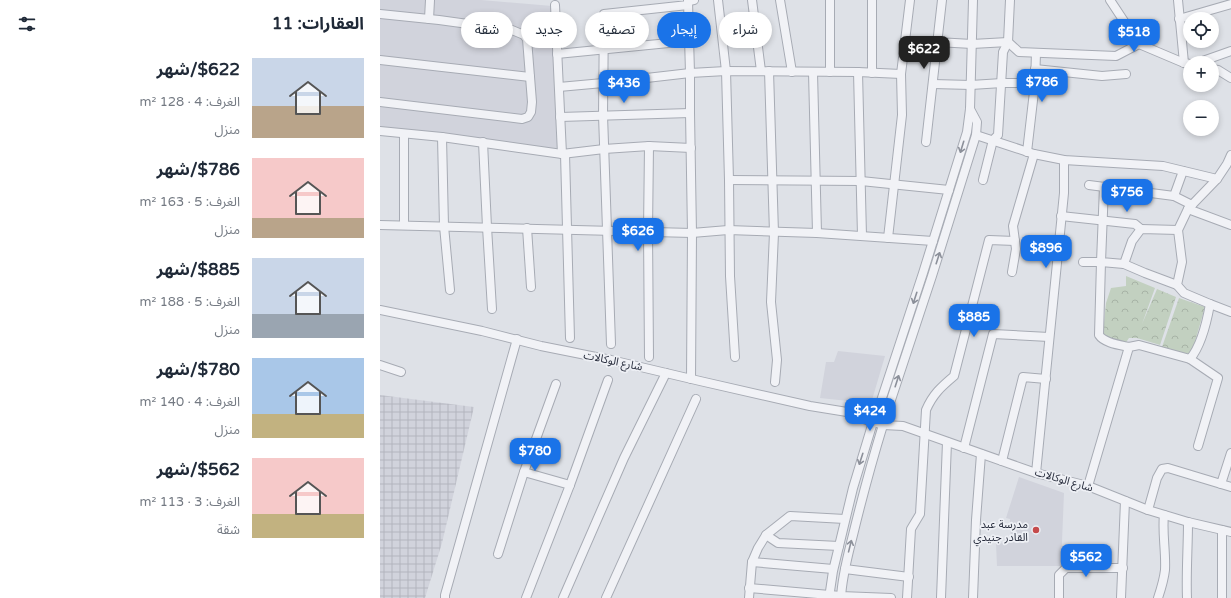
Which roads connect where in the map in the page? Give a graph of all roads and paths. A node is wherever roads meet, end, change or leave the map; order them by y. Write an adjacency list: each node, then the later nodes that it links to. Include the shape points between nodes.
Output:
1 (430, 0): 18 (street)
2 (718, 0): 35 (street)
3 (752, 0): 36 (street)
4 (780, 0): 38 (street)
5 (830, 0): 40 (street)
6 (872, 0): 43 (street)
7 (910, 0): 44 (street)
8 (942, 0): 20 (street)
9 (973, 0): 23 (street)
10 (1010, 0): 21 (street)
11 (1110, 0): 24 (street)
12 (1178, 0): 19 (street)
13 (690, 2): 16 (street); 26 (street, via 604,14)
14 (1231, 4): 19 (street)
15 (555, 5): 29 (street)
16 (690, 12)
17 (380, 14): 18 (street)
18 (429, 19): 46 (street, via 512,30 524,35 527,39)
19 (1179, 19): 30 (street)
20 (937, 42): 23 (street); 51 (street)
21 (1008, 42): 23 (street); 28 (street, via 1020,52); 49 (street, via 1003,52)
22 (657, 44): 26 (street)
23 (972, 44): 52 (street)
24 (1139, 44): 28 (street, via 1116,56); 33 (street)
25 (689, 48): 42 (street)
26 (603, 49): 29 (street); 48 (street)
27 (1231, 51): 31 (street)
28 (1036, 53): 34 (street)
29 (557, 54): 53 (street)
30 (1186, 56)
31 (1217, 56)
32 (380, 60): 46 (street)
33 (1183, 62)
34 (1035, 70): 45 (street, via 1102,76); 50 (street)
35 (726, 71): 36 (street); 42 (street); 77 (street)
36 (765, 71): 38 (street); 75 (street)
37 (1219, 71): 47 (street)
38 (792, 72): 39 (street)
39 (813, 72): 40 (street); 79 (street)
40 (830, 72): 41 (street)
41 (858, 72): 43 (street); 80 (street)
42 (690, 73): 48 (street); 56 (street)
43 (872, 73): 44 (street)
44 (901, 74): 81 (street, via 902,115)
45 (1126, 74)
46 (530, 77): 54 (street, via 531,112 528,117 522,119)
47 (1231, 78)
48 (603, 83): 53 (street); 57 (street)
49 (1002, 83): 50 (street); 52 (street); 63 (street, via 998,135)
50 (1034, 83): 69 (street)
51 (933, 84): 52 (street); 65 (street)
52 (971, 85): 55 (street)
53 (559, 86): 58 (street)
54 (380, 102)
55 (970, 109): 61 (street, via 977,122); 84 (street, one-way to 84, via 967,132)
56 (690, 113): 57 (street); 67 (street)
57 (603, 115): 58 (street); 68 (street)
58 (560, 117): 70 (street)
59 (380, 131): 60 (street)
60 (404, 134): 62 (street); 90 (street)
61 (976, 135): 63 (street); 113 (street, one-way to 61)
62 (442, 137): 64 (street); 92 (street)
63 (993, 140): 69 (street); 78 (street)
64 (483, 142): 70 (street); 93 (street)
65 (926, 142)
66 (649, 146): 67 (street); 68 (street); 100 (street)
67 (690, 148): 101 (street)
68 (604, 149): 70 (street); 97 (street)
69 (1030, 153): 72 (street); 107 (street, via 1013,226)
70 (564, 154): 95 (street)
71 (1231, 155): 73 (street)
72 (1064, 160): 74 (street, via 1163,166); 87 (street)
73 (1229, 164): 76 (street)
74 (1183, 171): 76 (street); 85 (street)
75 (772, 179): 77 (street); 79 (street); 102 (street)
76 (1217, 179): 86 (street)
77 (729, 180): 98 (street)
78 (983, 180)
79 (816, 181): 80 (street); 103 (street)
80 (861, 181): 81 (street); 104 (street)
81 (893, 184): 84 (street); 105 (street)
82 (1089, 185): 83 (street)
83 (1104, 187): 85 (street); 88 (street)
84 (950, 190): 106 (street)
85 (1174, 196): 86 (street)
86 (1190, 207): 91 (street); 99 (street)
87 (1061, 216): 88 (street); 121 (street)
88 (1102, 220): 96 (street, via 1135,224); 109 (street)
89 (380, 224): 90 (street)
90 (404, 225): 92 (street)
91 (1231, 225)
92 (444, 226): 93 (street); 116 (street)
93 (487, 227): 94 (street); 118 (street)
94 (527, 228): 95 (street); 115 (street)
95 (567, 229): 97 (street); 122 (street)
96 (1141, 229): 99 (street); 110 (street, via 1132,241)
97 (606, 230): 100 (street); 124 (street)
98 (728, 230): 101 (street); 102 (street); 127 (street)
99 (1178, 230): 114 (street, via 1182,262)
100 (648, 231): 101 (street); 126 (street)
101 (692, 233): 133 (street)
102 (774, 233): 103 (street); 135 (street, via 771,302 777,360)
103 (817, 233): 104 (street)
104 (862, 236): 105 (street)
105 (888, 238): 106 (street)
106 (933, 241): 112 (street)
107 (1015, 241): 111 (street); 140 (street, via 989,240 954,376 931,399 926,410)
108 (1083, 262): 109 (street)
109 (1101, 262): 110 (street); 125 (street, via 1099,335)
110 (1124, 264): 114 (street)
111 (1012, 272)
112 (923, 273): 113 (street); 138 (street, one-way to 138)
113 (932, 276): 139 (street, one-way to 113)
114 (1176, 285): 117 (street, via 1184,293)
115 (531, 287)
116 (450, 290)
117 (1210, 304): 120 (street); 128 (street, via 1207,319)
118 (492, 309)
119 (380, 310): 123 (street, شارع الوكالات)
120 (1231, 312)
121 (1049, 337): 132 (street); 143 (street, via 993,334)
122 (570, 338)
123 (517, 339): 131 (street, شارع الوكالات); 173 (street)
124 (610, 344)
125 (1129, 347): 128 (street, via 1138,345); 151 (street)
126 (649, 357)
127 (735, 357)
128 (1190, 359): 142 (street, via 1218,378)
129 (380, 365): 130 (street)
130 (401, 372)
131 (666, 373): 133 (street, شارع الوكالات); 175 (street, via 624,458)
132 (1046, 378): 146 (street, via 1023,377); 148 (street)
133 (691, 379): 138 (street, شارع الوكالات)
134 (608, 380): 150 (street)
135 (776, 382)
136 (556, 384): 147 (street)
137 (696, 399): 176 (street)
138 (874, 419): 139 (street, شارع الوكالات); 156 (street, one-way to 156)
139 (884, 422): 140 (street, شارع الوكالات, via 890,426 897,425); 166 (street, one-way to 139, via 868,473)
140 (925, 434): 141 (street, شارع الوكالات); 167 (street, via 920,514 911,529)
141 (947, 442): 143 (street, شارع الوكالات); 180 (street)
142 (1198, 446)
143 (964, 448): 145 (street, شارع الوكالات)
144 (1231, 453): 149 (street)
145 (981, 454): 146 (street, شارع الوكالات); 181 (street)
146 (1002, 461): 148 (street, شارع الوكالات)
147 (524, 472): 150 (street); 162 (street)
148 (1036, 473): 151 (street, شارع الوكالات)
149 (1221, 484): 152 (street); 154 (street, via 1168,468 1162,469)
150 (570, 485): 174 (street)
151 (1088, 486): 153 (street, شارع الوكالات)
152 (1231, 487)
153 (1125, 501): 154 (street, شارع الوكالات); 164 (street)
154 (1148, 510): 155 (street, شارع الوكالات)
155 (1164, 515): 157 (street, شارع الوكالات); 184 (street, via 1165,572)
156 (845, 519): 160 (street, via 790,516); 161 (street)
157 (1188, 522): 158 (street, شارع الوكالات); 185 (street)
158 (1222, 530): 159 (street, شارع الوكالات); 186 (street)
159 (1231, 532)
160 (766, 536): 161 (street, via 778,543); 163 (street)
161 (839, 546): 165 (street)
162 (498, 554)
163 (752, 562): 165 (street); 168 (street)
164 (1123, 568): 182 (street, via 1066,568 1059,575); 183 (street)
165 (833, 569): 171 (street)
166 (845, 569): 167 (street); 172 (street)
167 (909, 577): 179 (street)
168 (749, 588): 169 (street); 177 (street)
169 (779, 594): 170 (street)
170 (818, 596): 171 (street)
171 (829, 597): 172 (street)
172 (841, 597): 178 (street)
173 (445, 598)
174 (526, 598)
175 (563, 598)
176 (606, 598)
177 (749, 598)
178 (891, 598)
179 (907, 598)
180 (941, 598)
181 (972, 598)
182 (1059, 598)
183 (1121, 598)
184 (1158, 598)
185 (1187, 598)
186 (1222, 598)

